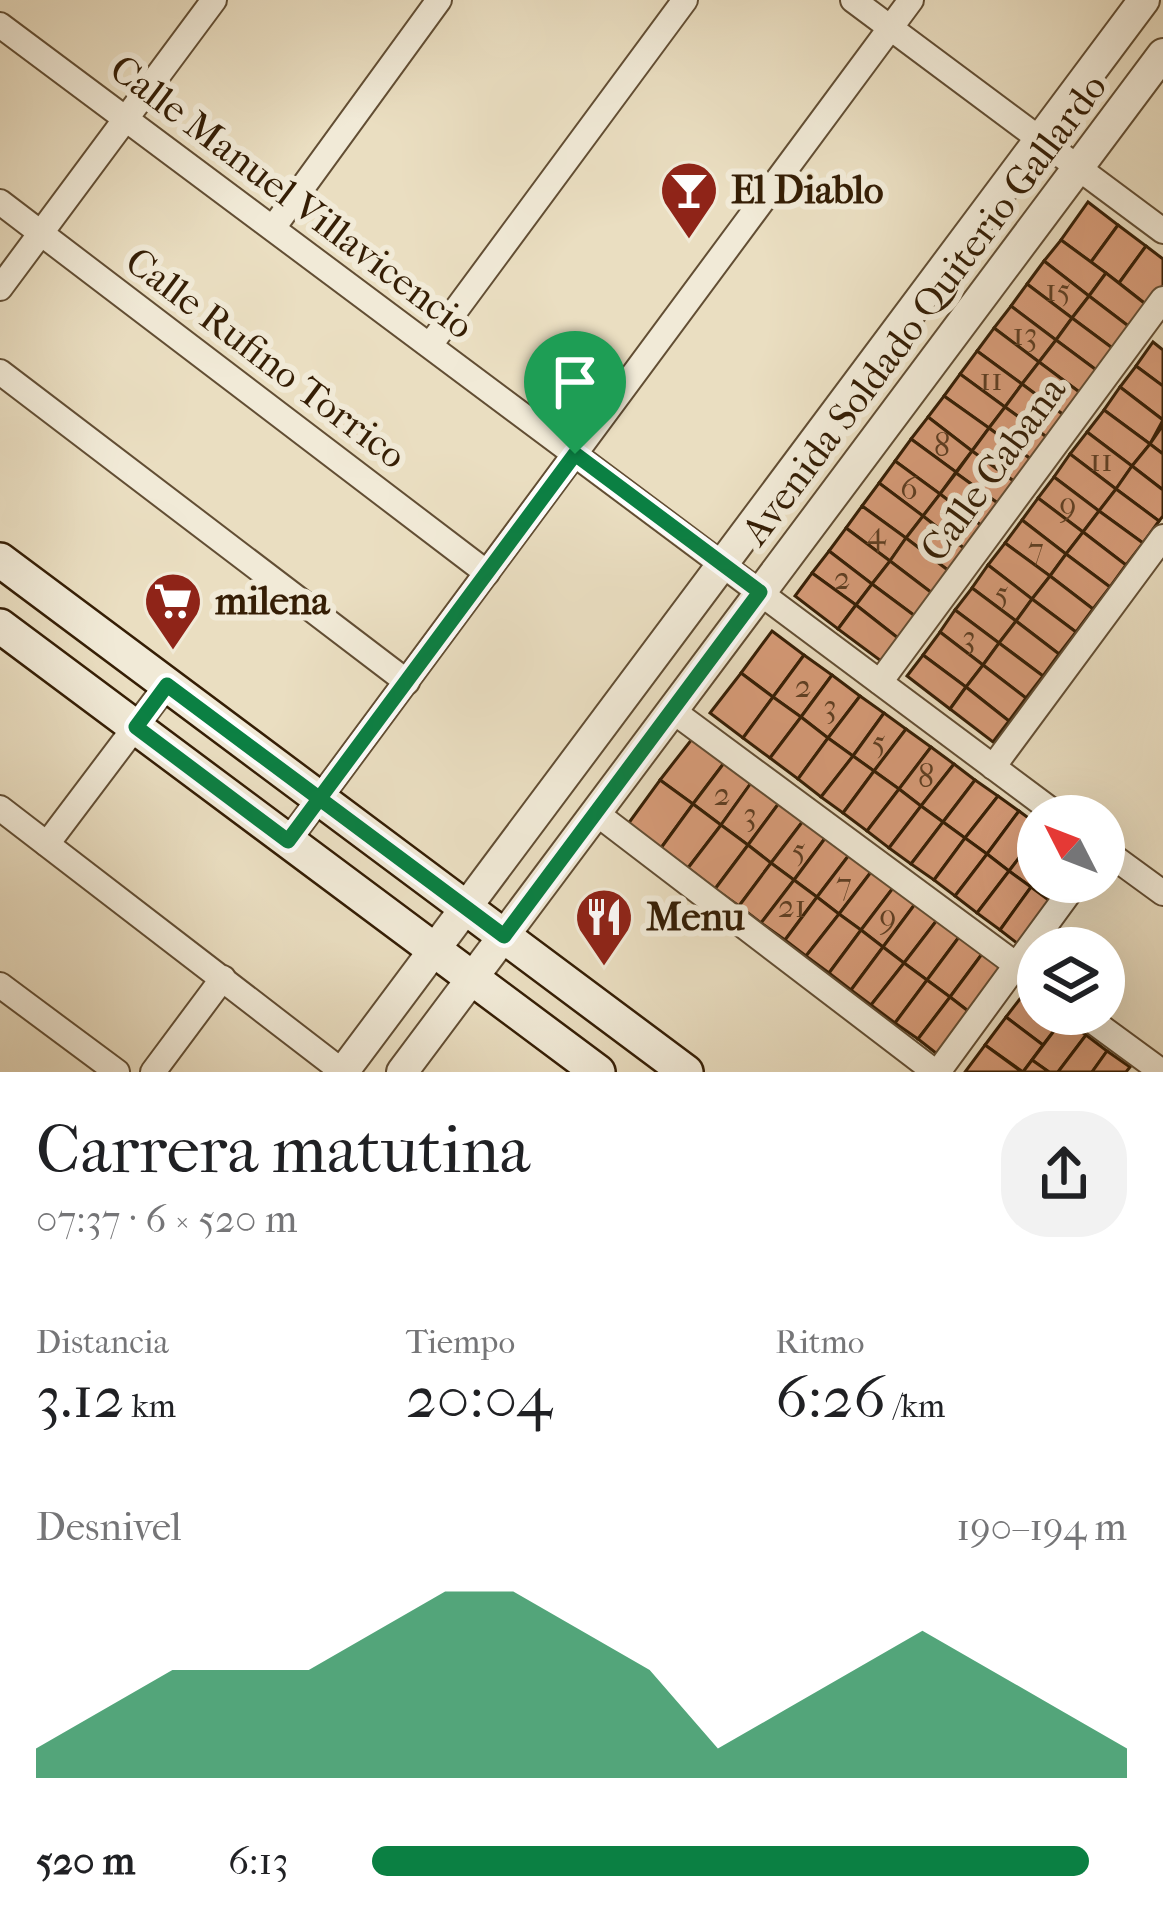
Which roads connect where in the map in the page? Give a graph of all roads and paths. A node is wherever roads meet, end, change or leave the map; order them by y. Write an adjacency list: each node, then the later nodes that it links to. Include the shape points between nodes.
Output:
1 (214, 0): 10 (street)
2 (440, 0): 14 (street)
3 (685, 0): 19 (street)
4 (853, 0): 8 (street)
5 (911, 0): 8 (street)
6 (1144, 0): 11 (street, Avenida Soldado Quiterio Gallardo)
7 (0, 25): 10 (street, Calle Manuel Villavicencio)
8 (891, 28): 11 (street); 21 (street)
9 (1162, 58): 12 (street, Avenida Soldado Quiterio Gallardo)
10 (126, 118): 14 (street, Calle Manuel Villavicencio); 16 (street)
11 (1040, 139): 12 (street); 24 (street, Avenida Soldado Quiterio Gallardo)
12 (1078, 168): 15 (street); 26 (street, Avenida Soldado Quiterio Gallardo)
13 (0, 202): 16 (street, Calle Rufino Torrico)
14 (273, 228): 19 (street, Calle Manuel Villavicencio)
15 (1163, 231)
16 (41, 232): 17 (street); 25 (street, Calle Rufino Torrico)
17 (0, 288)
18 (1163, 299): 29 (street, Calle Cabana)
19 (430, 345): 21 (street, Calle Manuel Villavicencio)
20 (0, 372): 28 (street)
21 (575, 454): 24 (street, Calle Manuel Villavicencio); 25 (street)
22 (1163, 536): 33 (street)
23 (0, 560): 30 (main road)
24 (723, 564): 26 (street, Calle Manuel Villavicencio); 43 (street, Avenida Soldado Quiterio Gallardo)
25 (487, 573): 28 (street)
26 (760, 592): 29 (street, Calle Manuel Villavicencio); 31 (street, Avenida Soldado Quiterio Gallardo)
27 (0, 626): 32 (main road)
28 (406, 682): 35 (street)
29 (880, 682): 33 (street, Calle Manuel Villavicencio)
30 (167, 685): 32 (street); 35 (main road)
31 (673, 711): 37 (street, Avenida Soldado Quiterio Gallardo); 46 (street)
32 (136, 727): 38 (main road); 39 (street)
33 (993, 766): 34 (street, Calle Manuel Villavicencio)
34 (1031, 795)
35 (320, 799): 38 (street); 43 (main road)
36 (0, 808): 39 (street)
37 (596, 813): 44 (street, Avenida Soldado Quiterio Gallardo); 57 (street)
38 (288, 841): 45 (main road)
39 (47, 844): 47 (street)
40 (1125, 865): 41 (street)
41 (1163, 893)
42 (1062, 903): 46 (street)
43 (465, 908): 44 (main road); 45 (street, Avenida Soldado Quiterio Gallardo)
44 (504, 936): 48 (street, Avenida Soldado Quiterio Gallardo); 56 (main road)
45 (434, 950): 48 (main road); 54 (street, Avenida Soldado Quiterio Gallardo)
46 (1016, 965): 57 (street)
47 (223, 978): 53 (street); 54 (street)
48 (472, 978): 51 (main road); 55 (street, Avenida Soldado Quiterio Gallardo)
49 (0, 985): 52 (street)
50 (1112, 1035): 58 (street)
51 (594, 1071)
52 (118, 1072)
53 (153, 1072)
54 (343, 1072)
55 (402, 1072)
56 (686, 1072)
57 (936, 1072)
58 (1162, 1072)

